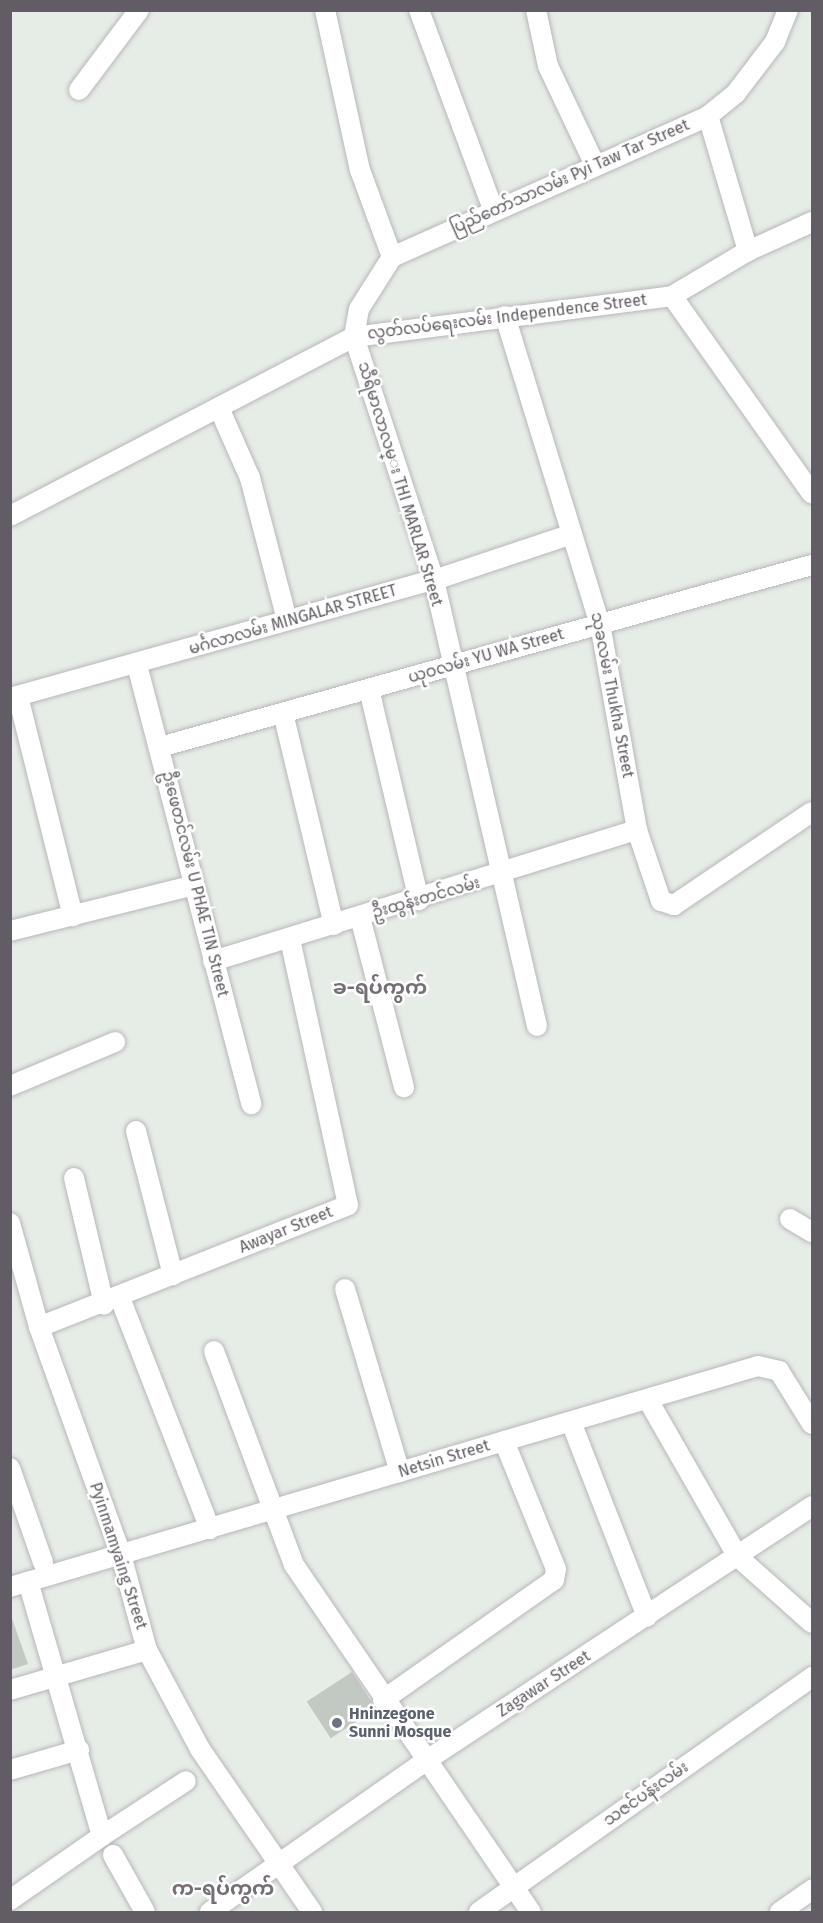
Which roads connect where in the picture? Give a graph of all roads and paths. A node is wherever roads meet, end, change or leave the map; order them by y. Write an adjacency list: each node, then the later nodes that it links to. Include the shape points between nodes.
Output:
1 (139, 10): 6 (street)
2 (325, 10): 12 (street, via 360,170)
3 (419, 10): 9 (street)
4 (536, 10): 8 (street, via 548,66)
5 (788, 10): 7 (street, ပြည်တော်သာလမ်း Pyi Taw Tar Street, via 755,68)
6 (79, 90)
7 (708, 116): 8 (street, ပြည်တော်သာလမ်း Pyi Taw Tar Street); 11 (street)
8 (595, 165): 9 (street, ပြည်တော်သာလမ်း Pyi Taw Tar Street)
9 (493, 209): 12 (street, ပြည်တော်သာလမ်း Pyi Taw Tar Street)
10 (813, 222): 11 (street, လွတ်လပ်ရေးလမ်း Independence Street)
11 (748, 251): 13 (street, လွတ်လပ်ရေးလမ်း Independence Street)
12 (392, 257): 15 (street, via 364,299)
13 (672, 296): 14 (street, လွတ်လပ်ရေးလမ်း Independence Street); 17 (street)
14 (505, 316): 15 (street, လွတ်လပ်ရေးလမ်း Independence Street); 19 (street, သုခလမ်း Thukha Street)
15 (354, 337): 16 (street, လွတ်လပ်ရေးလမ်း Independence Street); 21 (street, သီရိမာလာလမ္း THI MARLAR Street)
16 (219, 408): 18 (street, လွတ်လပ်ရေးလမ်း Independence Street); 22 (street, via 250,478)
17 (813, 494)
18 (10, 516)
19 (572, 534): 21 (street, မင်္ဂလာလမ်း MINGALAR STREET); 23 (street, သုခလမ်း Thukha Street)
20 (813, 565): 23 (street, ယုဝလမ်း YU WA Street)
21 (434, 580): 22 (street, မင်္ဂလာလမ်း MINGALAR STREET); 25 (street, သီရိမာလာလမ္း THI MARLAR Street)
22 (287, 620): 24 (street, မင်္ဂလာလမ်း MINGALAR STREET)
23 (600, 624): 25 (street, ယုဝလမ်း YU WA Street); 31 (street, သုခလမ်း Thukha Street)
24 (137, 665): 27 (street, မင်္ဂလာလမ်း MINGALAR STREET); 29 (street, ဦးဖေတင်လမ်း U PHAE TIN Street)
25 (452, 666): 26 (street, ယုဝလမ်း YU WA Street); 32 (street, သီရိမာလာလမ္း THI MARLAR Street)
26 (369, 689): 28 (street, ယုဝလမ်း YU WA Street); 34 (street)
27 (14, 697): 35 (street)
28 (283, 713): 29 (street, ယုဝလမ်း YU WA Street); 37 (street)
29 (160, 747): 33 (street, ဦးဖေတင်လမ်း U PHAE TIN Street)
30 (813, 812): 31 (street, သုခလမ်း Thukha Street, via 668,906)
31 (637, 830): 32 (street, ဦးထွန်းတင်လမ်း)
32 (499, 877): 34 (street, ဦးထွန်းတင်လမ်း); 41 (street, သီရိမာလာလမ္း THI MARLAR Street)
33 (194, 885): 35 (street); 40 (street, ဦးဖေတင်လမ်း U PHAE TIN Street)
34 (418, 900): 36 (street, ဦးထွန်းတင်လမ်း)
35 (72, 916): 38 (street)
36 (360, 917): 37 (street, ဦးထွန်းတင်လမ်း); 44 (street)
37 (334, 925): 39 (street, ဦးထွန်းတင်လမ်း)
38 (10, 932)
39 (290, 940): 40 (street, ဦးထွန်းတင်လမ်း); 51 (street, Awayar Street, via 348,1205)
40 (213, 961): 45 (street, ဦးဖေတင်လမ်း U PHAE TIN Street)
41 (537, 1026)
42 (115, 1042): 43 (street)
43 (10, 1086)
44 (404, 1087)
45 (251, 1104)
46 (136, 1131): 51 (street)
47 (74, 1178): 53 (street)
48 (790, 1219): 50 (street)
49 (10, 1223): 54 (street, Pyinmamyaing Street)
50 (813, 1232)
51 (173, 1275): 53 (street, Awayar Street)
52 (345, 1289): 61 (street)
53 (112, 1301): 54 (street, Awayar Street); 64 (street)
54 (39, 1328): 65 (street, Pyinmamyaing Street)
55 (214, 1351): 63 (street)
56 (648, 1400): 57 (street, Netsin Street); 58 (street, Netsin Street, via 768,1365 779,1371); 66 (street)
57 (571, 1422): 59 (street, Netsin Street); 69 (street)
58 (813, 1424)
59 (504, 1441): 61 (street, Netsin Street); 75 (street, via 556,1569 554,1580)
60 (10, 1468): 67 (street)
61 (400, 1472): 63 (street, Netsin Street)
62 (813, 1506): 66 (street, Zagawar Street)
63 (273, 1510): 64 (street, Netsin Street); 75 (street, via 294,1565)
64 (210, 1529): 65 (street, Netsin Street)
65 (121, 1556): 68 (street, Netsin Street); 71 (street, Pyinmamyaing Street)
66 (738, 1557): 69 (street, Zagawar Street); 70 (street)
67 (43, 1562)
68 (19, 1584): 72 (street)
69 (647, 1617): 77 (street, Zagawar Street)
70 (813, 1623)
71 (147, 1650): 72 (street); 82 (street, Pyinmamyaing Street, via 200,1749)
72 (56, 1676): 74 (street); 76 (street)
73 (813, 1677): 83 (street, သဇင်ပန်းလမ်း)
74 (10, 1690)
75 (383, 1700): 77 (street)
76 (79, 1750): 78 (street); 80 (street)
77 (424, 1762): 82 (street, Zagawar Street); 83 (street)
78 (10, 1770)
79 (186, 1781): 80 (street)
80 (102, 1836): 85 (street)
81 (113, 1855): 87 (street)
82 (278, 1865): 88 (street, Zagawar Street); 89 (street, Pyinmamyaing Street)
83 (513, 1887): 90 (street, သဇင်ပန်းလမ်း); 91 (street)
84 (813, 1890): 92 (street)
85 (10, 1901): 86 (street)
86 (16, 1912)
87 (146, 1912)
88 (210, 1912)
89 (312, 1912)
90 (479, 1912)
91 (531, 1912)
92 (780, 1912)

